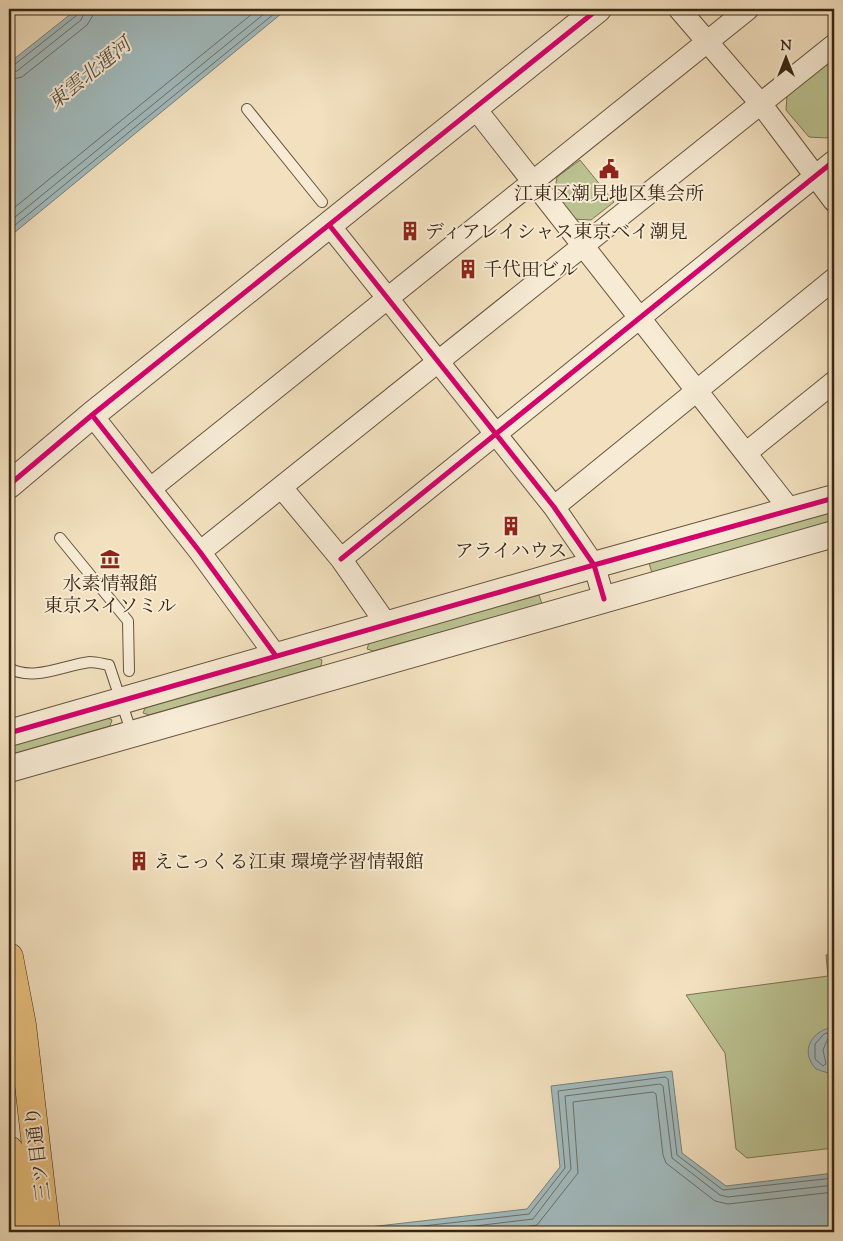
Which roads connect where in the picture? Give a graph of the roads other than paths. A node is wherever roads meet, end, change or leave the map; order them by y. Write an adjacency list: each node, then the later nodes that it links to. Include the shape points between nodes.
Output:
1 (598, 9): 7 (street)
2 (679, 9): 4 (street)
3 (748, 9): 4 (street)
4 (706, 43): 6 (street); 11 (street)
5 (834, 45): 6 (street)
6 (761, 104): 10 (street); 14 (street)
7 (476, 108): 11 (street); 13 (street)
8 (247, 109): 13 (lane)
9 (834, 161): 10 (street)
10 (815, 176): 12 (street); 17 (street)
11 (533, 182): 14 (street); 16 (street)
12 (834, 202)
13 (326, 214): 16 (street); 21 (street)
14 (583, 245): 17 (street); 18 (street)
15 (834, 279): 20 (street)
16 (388, 299): 18 (street); 26 (street)
17 (639, 317): 20 (street); 22 (street)
18 (437, 362): 22 (street); 25 (street)
19 (834, 382): 23 (street)
20 (696, 390): 23 (street); 28 (street)
21 (92, 415): 24 (street); 26 (street)
22 (496, 435): 28 (street); 33 (street)
23 (746, 453): 29 (street)
24 (9, 484)
25 (282, 488): 32 (street); 33 (street)
26 (150, 489): 32 (street)
27 (834, 498): 29 (street)
28 (554, 507): 34 (street)
29 (791, 511): 34 (street)
30 (834, 534): 35 (street)
31 (60, 538): 39 (lane, via 128,621)
32 (200, 552): 37 (street)
33 (341, 559): 36 (street)
34 (594, 565): 35 (street); 36 (street)
35 (604, 599): 42 (street)
36 (387, 624): 37 (street)
37 (276, 656): 40 (street)
38 (9, 668): 40 (lane, via 18,674 60,670 91,662 110,665)
39 (129, 671)
40 (121, 700): 41 (street); 42 (lane)
41 (9, 733)
42 (132, 734): 43 (street)
43 (9, 769)
44 (9, 957): 47 (main road, 三ツ目通り, via 22,1024)
45 (9, 1150): 46 (main road)
46 (19, 1232)
47 (46, 1232)

